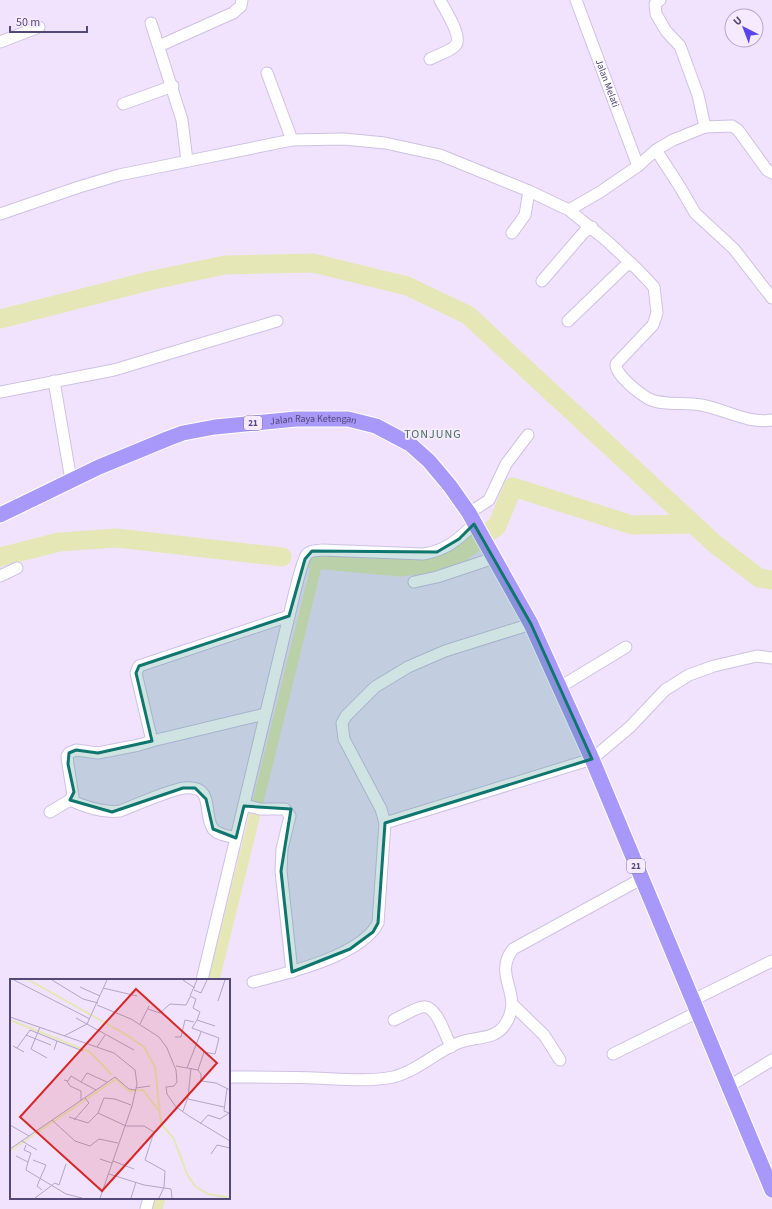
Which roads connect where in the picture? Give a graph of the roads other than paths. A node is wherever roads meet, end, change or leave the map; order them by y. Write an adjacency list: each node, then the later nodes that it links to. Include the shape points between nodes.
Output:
1 (242, 0): 8 (street, via 241,6 233,13)
2 (440, 0): 9 (street, via 458,41 455,46)
3 (576, 0): 17 (street, Jalan Melati)
4 (660, 0): 13 (street, via 655,4 656,14 666,31 680,46 698,94)
5 (151, 22): 8 (street)
6 (39, 26): 7 (street)
7 (0, 42)
8 (159, 46): 11 (street)
9 (430, 59)
10 (267, 74): 14 (street)
11 (172, 86): 12 (street); 16 (street, via 182,120)
12 (122, 104)
13 (705, 127): 15 (street); 18 (street, via 732,126 738,130 767,170)
14 (292, 140): 16 (street); 19 (street, via 344,139 385,144 440,156)
15 (656, 150): 17 (street); 26 (street, via 695,213 734,249)
16 (187, 161): 21 (street, via 119,175)
17 (638, 166): 20 (street)
18 (772, 173)
19 (528, 197): 20 (street); 22 (street, via 525,215)
20 (568, 210): 23 (street)
21 (0, 214)
22 (512, 233)
23 (585, 233): 24 (street); 25 (street)
24 (624, 268): 28 (street); 31 (street, via 654,287 658,313 653,325 616,364 617,371 648,399 657,402 699,404 754,420)
25 (542, 281)
26 (772, 298)
27 (276, 320): 29 (street, via 114,370)
28 (568, 321)
29 (54, 381): 30 (street); 33 (street)
30 (0, 392)
31 (772, 420)
32 (528, 435): 35 (street, via 506,464 489,500)
33 (71, 480): 34 (highway, Jalan Raya Ketengan / 21); 35 (highway, Jalan Raya Ketengan / 21, via 167,439 198,430 296,419 348,419 376,426 410,444 446,481)
34 (0, 514)
35 (473, 522): 36 (highway, 21); 40 (street, via 459,539 437,552 423,554 312,551 305,559)
36 (491, 553): 39 (street, via 437,577); 41 (highway, 21)
37 (17, 568): 38 (street)
38 (0, 576)
39 (414, 582)
40 (289, 616): 45 (street); 46 (street, via 139,666 136,673)
41 (531, 624): 44 (highway, 21); 51 (street, via 445,651 408,667 375,687 346,716 342,723 344,739 381,809)
42 (626, 647): 44 (street)
43 (772, 658): 47 (street, via 757,656 714,666 689,676 665,690 630,727)
44 (560, 687): 47 (highway, 21)
45 (265, 714): 46 (street); 49 (street)
46 (152, 740): 48 (street, via 98,753 76,750 69,753 68,764 74,792)
47 (592, 759): 51 (street); 53 (highway, 21)
48 (70, 800): 50 (street); 52 (street, via 85,807 112,812 183,788 195,788 201,791 206,799 213,829)
49 (246, 806): 52 (street); 55 (street, via 285,809 290,816 282,849 281,871)
50 (50, 812)
51 (385, 823): 55 (street, via 378,923 373,932 350,949)
52 (236, 838): 56 (street)
53 (641, 879): 58 (street, via 512,949 507,956 504,969); 59 (highway, 21)
54 (772, 961): 59 (street)
55 (292, 972): 57 (street)
56 (202, 979)
57 (253, 982)
58 (513, 1005): 61 (street, via 506,1024 497,1034); 63 (street, via 544,1035)
59 (694, 1007): 62 (street); 66 (highway, 21)
60 (394, 1020): 61 (street, via 424,1006 431,1008)
61 (451, 1047): 65 (street, via 394,1077 351,1080)
62 (613, 1054)
63 (560, 1060)
64 (772, 1060): 66 (street)
65 (230, 1077)
66 (728, 1087): 67 (highway, 21)
67 (772, 1190)
68 (149, 1199): 69 (street)
69 (146, 1209)

